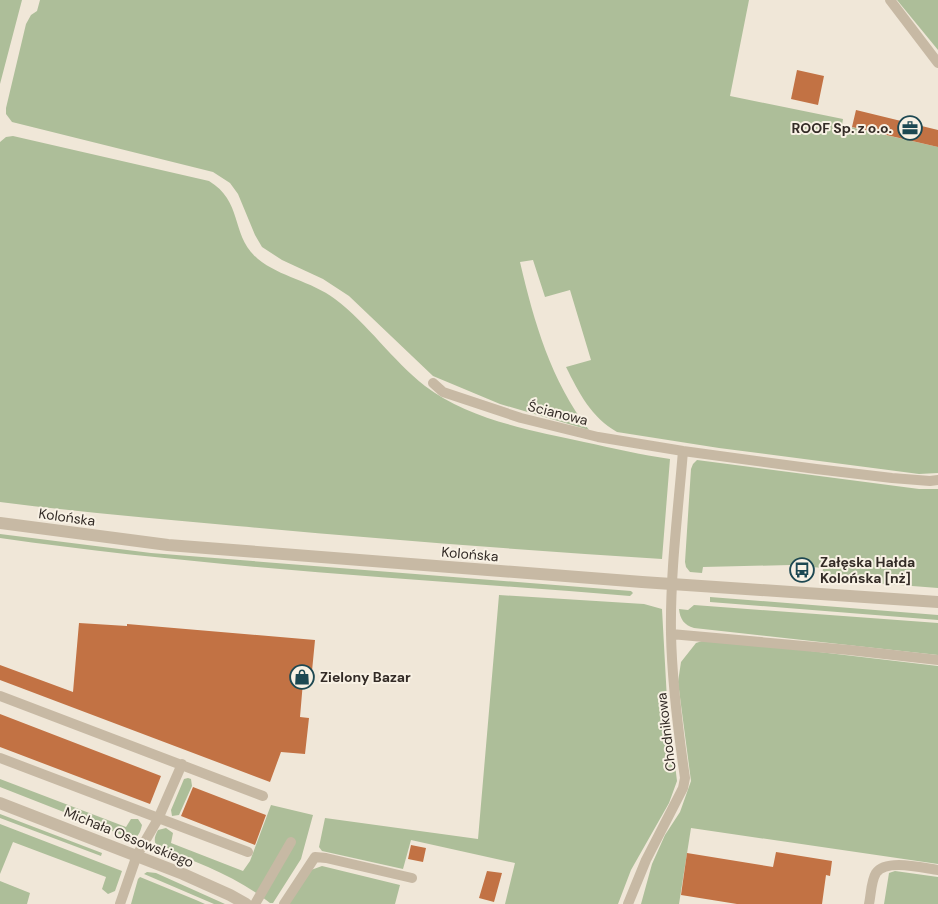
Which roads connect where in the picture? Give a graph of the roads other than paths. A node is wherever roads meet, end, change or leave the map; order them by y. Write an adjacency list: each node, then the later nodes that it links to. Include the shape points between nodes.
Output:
1 (890, 0): 2 (lane)
2 (938, 63)
3 (433, 383): 4 (lane, Ścianowa, via 443,392 521,418 598,437)
4 (683, 451): 5 (lane, Ścianowa, via 892,478); 7 (lane)
5 (938, 480)
6 (0, 523): 7 (street, Kolońska, via 168,545)
7 (673, 584): 8 (street, Kolońska); 9 (lane, Chodnikowa)
8 (938, 602)
9 (671, 634): 10 (lane); 26 (lane, Chodnikowa, via 674,700 685,778)
10 (938, 660)
11 (0, 696): 13 (lane)
12 (0, 758): 16 (lane)
13 (182, 764): 14 (lane); 16 (lane)
14 (263, 796)
15 (0, 803): 19 (street, Michała Ossowskiego)
16 (158, 819): 18 (lane); 19 (lane)
17 (291, 842): 24 (lane)
18 (248, 852)
19 (137, 855): 22 (lane); 23 (street, Michała Ossowskiego)
20 (938, 870): 27 (lane, via 893,864 884,866 876,872)
21 (412, 878): 25 (lane, via 315,857)
22 (120, 904)
23 (246, 904)
24 (255, 904)
25 (284, 904)
26 (628, 904)
27 (869, 904)

